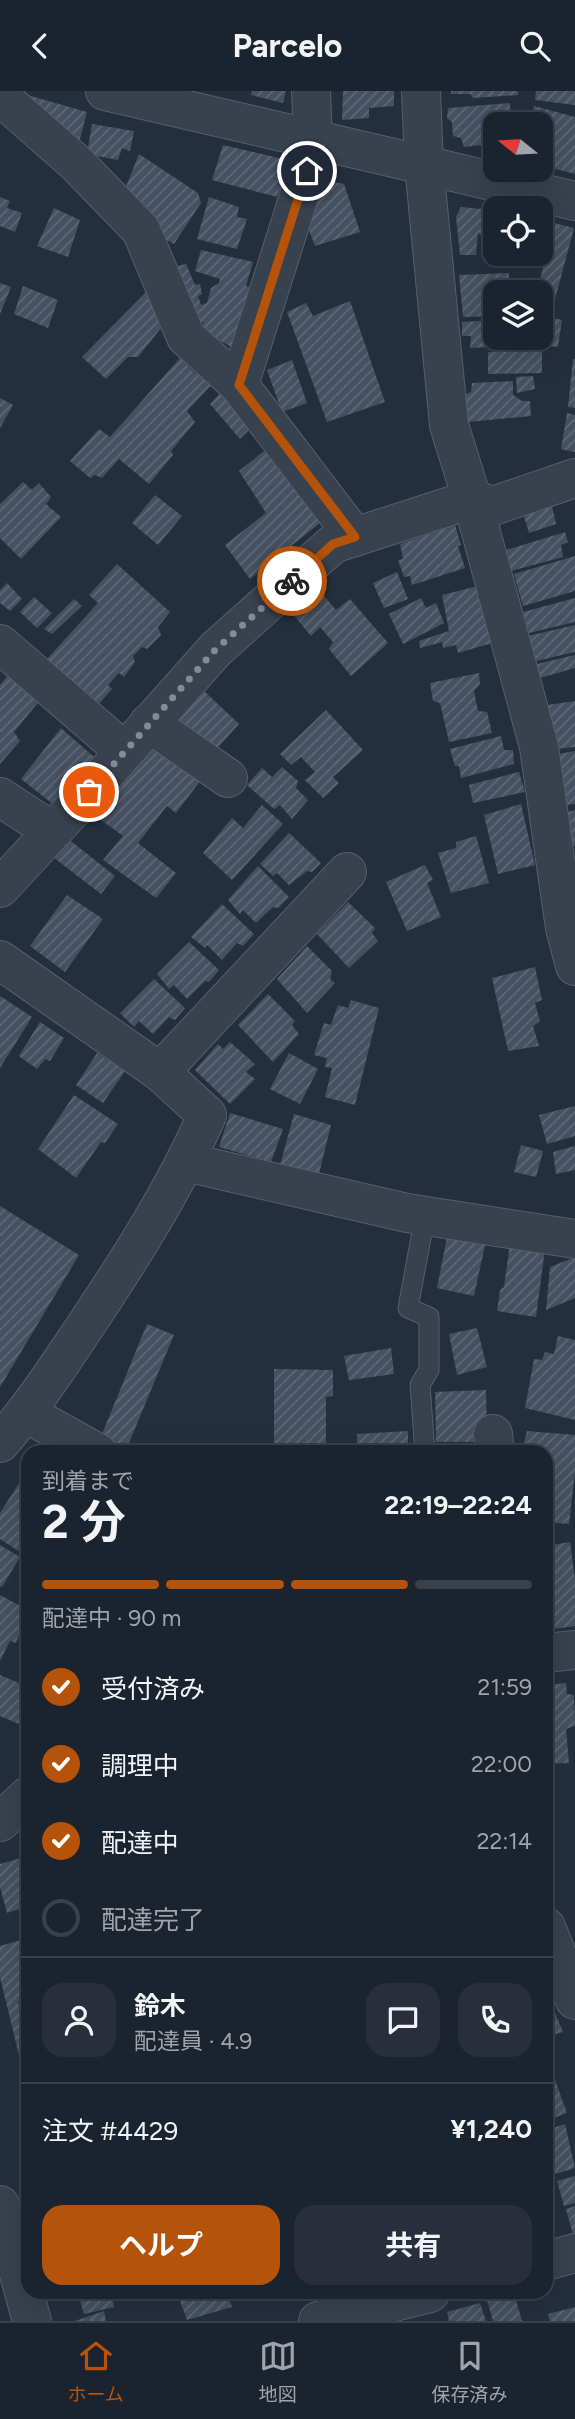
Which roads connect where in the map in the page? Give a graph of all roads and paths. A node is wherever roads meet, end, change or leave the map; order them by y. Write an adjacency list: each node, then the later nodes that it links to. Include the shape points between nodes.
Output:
1 (105, 91): 5 (street)
2 (311, 91): 5 (street)
3 (421, 91): 6 (street)
4 (3, 98): 8 (street, via 141,230 186,337)
5 (313, 139): 6 (street); 8 (street)
6 (424, 165): 7 (street); 10 (street, via 449,425)
7 (575, 201)
8 (239, 385): 11 (street)
9 (575, 478): 10 (street, via 494,506)
10 (472, 499): 11 (street); 21 (street, via 539,747 565,929)
11 (355, 537): 13 (street, via 333,544 230,636)
12 (0, 644): 14 (street)
13 (149, 723): 14 (street); 15 (street)
14 (124, 751): 17 (street)
15 (228, 778)
16 (0, 797): 17 (street)
17 (51, 831): 19 (street)
18 (347, 872): 22 (street)
19 (0, 888)
20 (0, 960): 22 (street)
21 (575, 966)
22 (160, 1072): 23 (street, via 207,1115)
23 (186, 1162): 24 (street); 26 (street, via 111,1288)
24 (425, 1216): 25 (street); 29 (lane, via 408,1308 429,1317 429,1370 420,1385)
25 (575, 1239)
26 (26, 1413): 27 (street); 28 (street)
27 (0, 1443)
28 (84, 1445)
29 (424, 1445)
30 (575, 1650): 31 (street)
31 (553, 1653)
32 (21, 1802): 33 (street)
33 (0, 1822)
34 (553, 1945): 35 (street)
35 (575, 2000)
36 (0, 2205): 39 (street)
37 (575, 2253): 38 (street)
38 (553, 2259)
39 (21, 2281)
40 (26, 2299): 42 (street)
41 (427, 2300): 43 (street)
42 (32, 2321)
43 (318, 2321)

